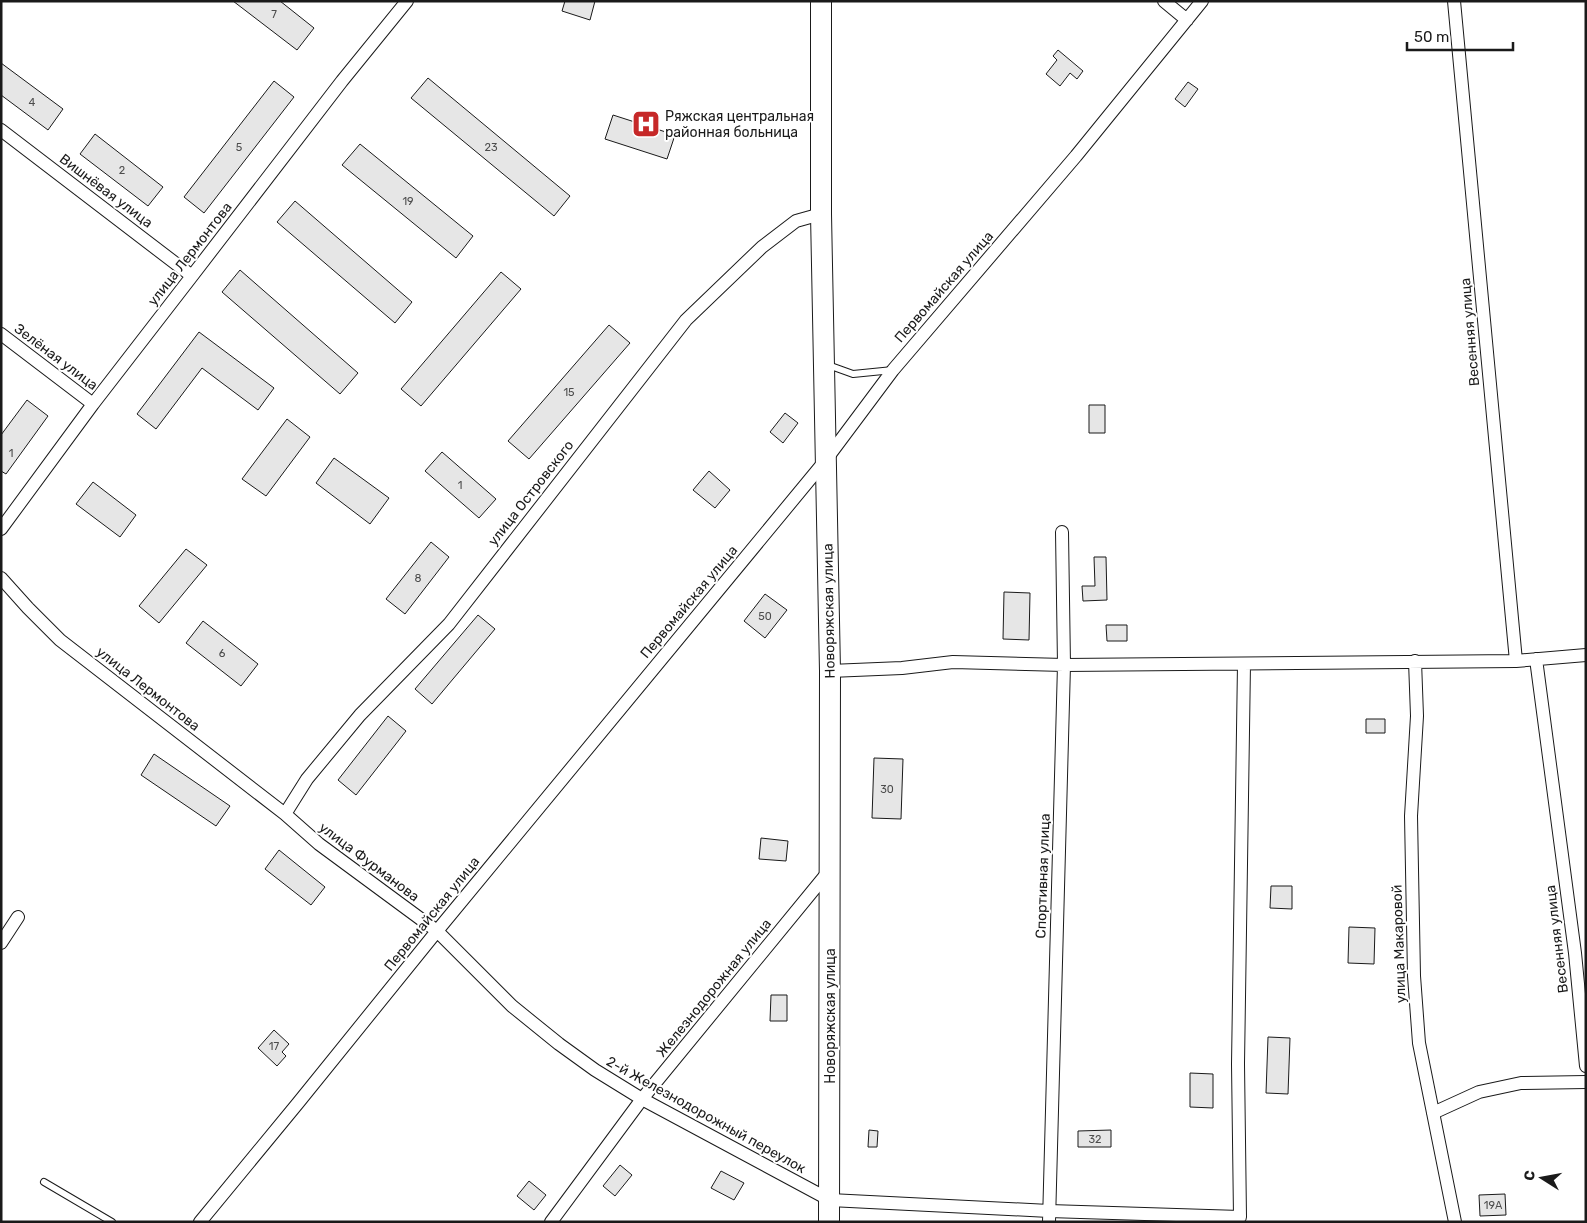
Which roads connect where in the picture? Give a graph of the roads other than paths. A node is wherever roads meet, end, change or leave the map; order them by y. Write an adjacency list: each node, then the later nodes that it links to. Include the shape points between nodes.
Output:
1 (389, 1): 6 (street)
2 (820, 1): 9 (main road, Новоряжская улица)
3 (1164, 1): 7 (street)
4 (1202, 1): 7 (street, Первомайская улица)
5 (1454, 1): 22 (street, Весенняя улица)
6 (403, 6): 10 (street, улица Лермонтова)
7 (1186, 20): 13 (street, Первомайская улица, via 1076,156)
8 (1, 130): 10 (street, Вишнёвая улица)
9 (821, 214): 12 (main road, Новоряжская улица); 26 (street, улица Островского, via 796,222 762,247 686,320 449,624 360,715 308,779)
10 (192, 276): 14 (street, улица Лермонтова)
11 (1, 334): 14 (street, Зелёная улица)
12 (824, 363): 13 (lane, via 854,374); 15 (main road, Новоряжская улица)
13 (893, 370): 15 (street, Первомайская улица)
14 (93, 404): 16 (street, улица Лермонтова)
15 (825, 461): 25 (main road, Новоряжская улица); 29 (street, Первомайская улица)
16 (1, 528)
17 (1062, 532): 24 (street, Спортивная улица)
18 (1, 578): 26 (street, улица Лермонтова, via 60,640)
19 (1586, 655): 20 (street)
20 (1536, 659): 22 (street); 31 (street, Весенняя улица, via 1576,953)
21 (1415, 661): 22 (street); 23 (street); 34 (street, улица Макаровой, via 1417,716 1410,816 1414,976 1419,1043)
22 (1516, 661)
23 (1244, 664): 24 (street); 37 (street, via 1238,1064 1240,1217)
24 (1064, 665): 25 (street, via 953,662); 37 (street, Спортивная улица)
25 (830, 671): 27 (main road, Новоряжская улица)
26 (285, 814): 29 (street, улица Фурманова, via 319,844)
27 (830, 870): 33 (street, Железнодорожная улица); 36 (main road, Новоряжская улица)
28 (18, 917): 30 (street)
29 (437, 931): 33 (street, 2-й Железнодорожный переулок, via 512,1006 588,1065); 39 (street, Первомайская улица)
30 (1, 943)
31 (1586, 1066)
32 (1586, 1082): 34 (street, via 1521,1083 1479,1092)
33 (642, 1099): 36 (street, 2-й Железнодорожный переулок); 40 (street, Железнодорожная улица)
34 (1433, 1113): 42 (street, улица Макаровой)
35 (44, 1182): 38 (lane)
36 (830, 1200): 37 (street); 41 (main road, Новоряжская улица)
37 (1049, 1216)
38 (112, 1222)
39 (200, 1222)
40 (551, 1222)
41 (829, 1222)
42 (1455, 1222)

